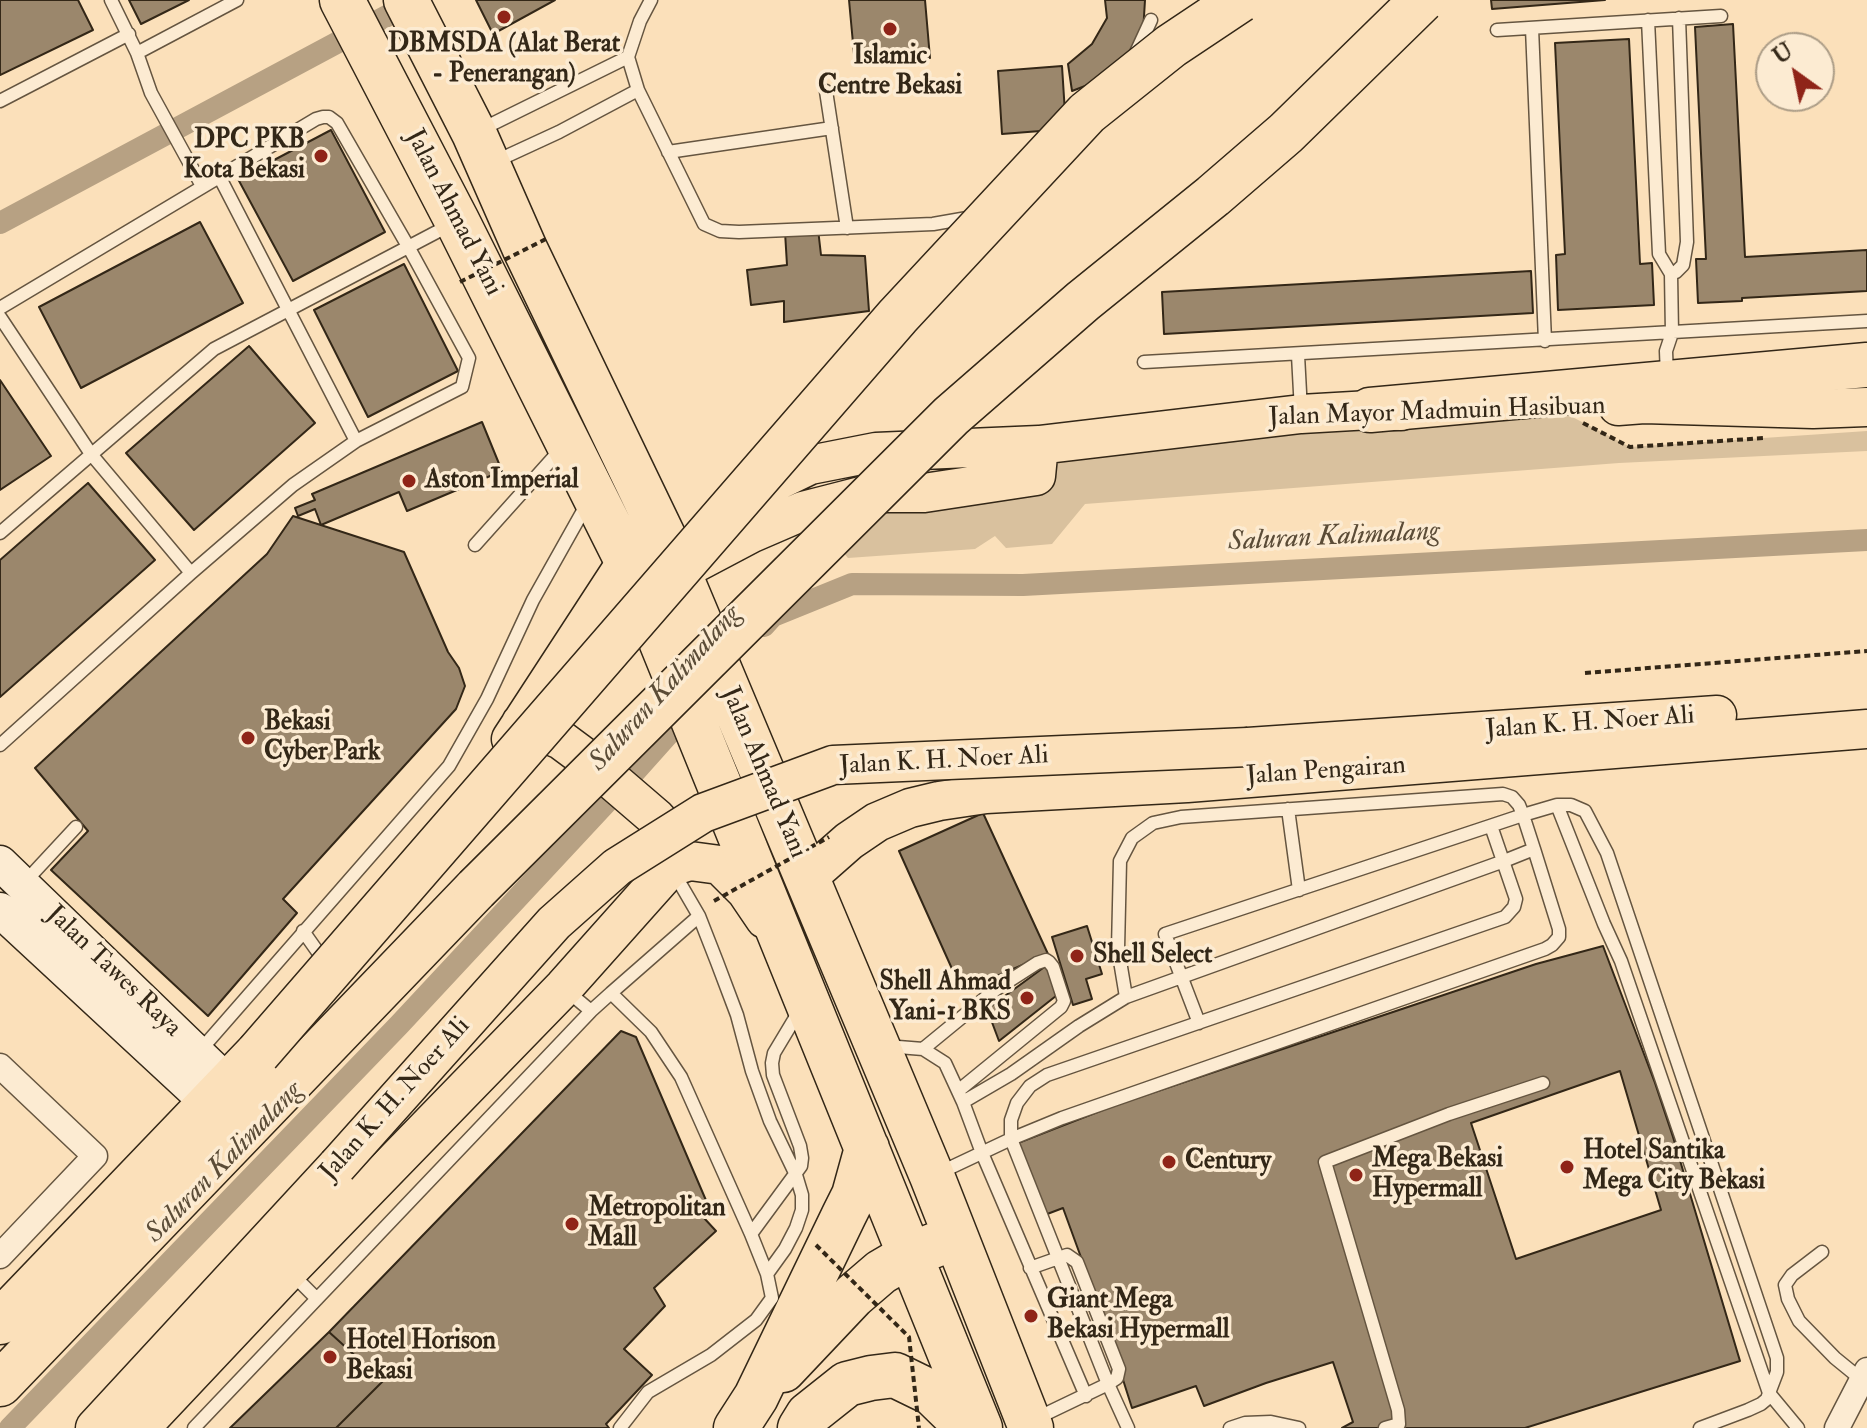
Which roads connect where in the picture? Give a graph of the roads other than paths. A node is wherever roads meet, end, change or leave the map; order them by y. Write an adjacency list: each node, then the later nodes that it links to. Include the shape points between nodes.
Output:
1 (111, 0): 14 (lane)
2 (237, 0): 15 (lane)
3 (342, 0): 27 (highway, Jalan Ahmad Yani)
4 (651, 0): 16 (lane)
5 (1240, 0): 105 (highway, bridge, via 1171,46 1076,124 888,328 258,1053)
6 (1422, 0): 49 (highway, bridge, via 1286,133 951,416)
7 (410, 8): 22 (highway, Jalan Ahmad Yani)
8 (1721, 16): 9 (lane)
9 (1679, 18): 11 (lane); 30 (lane, via 1687,242 1683,265)
10 (1151, 20): 21 (lane, via 1131,64)
11 (1648, 20): 12 (lane); 30 (lane, via 1659,254)
12 (1532, 28): 13 (lane); 36 (lane)
13 (1497, 30)
14 (129, 34): 15 (lane); 19 (lane)
15 (137, 53): 25 (lane, via 151,93)
16 (628, 57): 17 (lane); 22 (lane)
17 (638, 90): 22 (lane, via 559,132); 23 (lane)
18 (826, 91): 20 (lane)
19 (0, 101)
20 (832, 128): 23 (lane); 28 (lane)
21 (1073, 147)
22 (481, 149): 53 (highway, Jalan Ahmad Yani)
23 (668, 152): 28 (lane, via 704,224 720,231)
24 (219, 176): 25 (lane); 29 (lane, via 316,119 329,117); 32 (lane)
25 (202, 186): 31 (lane)
26 (1034, 187): 28 (lane, via 1012,203 975,217)
27 (457, 221): 29 (lane); 46 (highway, Jalan Ahmad Yani)
28 (847, 228)
29 (409, 248): 32 (lane); 45 (lane, via 469,358 462,387)
30 (1671, 274): 35 (lane)
31 (0, 308)
32 (288, 310): 45 (lane); 48 (lane, via 214,349)
33 (0, 317): 48 (lane)
34 (1867, 321): 35 (lane)
35 (1672, 333): 36 (lane); 41 (lane)
36 (1545, 341): 37 (lane)
37 (1298, 355): 38 (lane); 44 (lane)
38 (1144, 362)
39 (1867, 365): 41 (highway)
40 (1867, 390): 41 (main road)
41 (1659, 397): 42 (main road, via 1813,409); 43 (highway)
42 (1867, 407)
43 (1370, 410): 44 (main road, Jalan Mayor Madmuin Hasibuan)
44 (1301, 414): 47 (main road, Jalan Mayor Madmuin Hasibuan)
45 (356, 441): 54 (lane, via 293,485)
46 (567, 442): 50 (highway, Jalan Ahmad Yani); 52 (lane)
47 (1039, 445): 49 (main road, via 1036,476 924,493); 53 (main road, Jalan Mayor Madmuin Hasibuan, via 876,452 810,465 716,511)
48 (91, 454): 51 (lane); 54 (lane)
49 (873, 493): 53 (main road); 107 (highway, bridge, via 476,889)
50 (593, 494): 55 (highway, Jalan Ahmad Yani); 73 (lane, via 449,766)
51 (0, 533)
52 (475, 545)
53 (672, 556): 55 (main road); 56 (highway, Jalan Ahmad Yani)
54 (191, 573): 60 (lane)
55 (636, 580): 56 (highway, Jalan Ahmad Yani); 58 (main road)
56 (688, 647): 69 (highway, Jalan Ahmad Yani, via 739,717); 74 (highway, Jalan Ahmad Yani, via 707,750)
57 (1867, 705): 113 (main road, Jalan K. H. Noer Ali, bridge, via 1248,747 833,765 703,813 617,867 554,923)
58 (521, 723): 68 (main road, via 561,740 656,818); 76 (main road, via 458,824)
59 (1867, 729): 69 (main road, Jalan Pengairan, via 955,798 877,822)
60 (0, 745)
61 (1557, 805): 63 (lane); 109 (lane, via 1621,961); 109 (lane, via 1585,811 1607,853 1777,1358)
62 (1288, 809): 63 (lane, via 1503,794 1512,797); 71 (lane); 79 (lane, via 1181,817 1153,823 1132,838 1120,861 1118,949)
63 (1523, 815): 64 (lane); 66 (lane)
64 (1491, 826): 67 (lane); 71 (lane)
65 (76, 827): 70 (lane)
66 (1534, 849): 67 (lane); 89 (lane, via 1559,929 1559,937 1545,949)
67 (1504, 861): 77 (lane); 82 (lane, via 1516,899 1505,917)
68 (680, 864): 72 (lane); 74 (main road, Jalan Ahmad Yani, via 720,865 746,891); 80 (main road, Jalan K. H. Noer Ali)
69 (807, 878): 83 (highway, Jalan Ahmad Yani)
70 (15, 881): 87 (street, Jalan Tawes Raya)
71 (1299, 890): 77 (lane, via 1165,934)
72 (699, 916): 78 (lane); 92 (lane, via 770,1121)
73 (303, 931): 75 (lane, via 205,1045); 76 (lane)
74 (790, 956): 81 (highway, Jalan Ahmad Yani)
75 (119, 960)
76 (330, 969): 87 (main road)
77 (1180, 977): 79 (lane); 82 (lane)
78 (611, 993): 80 (lane); 94 (lane, via 651,1032 681,1077)
79 (1126, 997): 88 (lane, via 1011,1074)
80 (578, 999): 101 (main road, Jalan K. H. Noer Ali); 103 (lane)
81 (807, 999): 90 (highway, Jalan Ahmad Yani); 92 (lane, via 772,1063 800,1146)
82 (1199, 1023): 89 (lane, via 1047,1075 1017,1103)
83 (877, 1045): 84 (lane); 93 (highway, Jalan Ahmad Yani)
84 (923, 1049): 88 (lane, via 945,1063); 88 (lane, via 1005,983 1037,963 1046,960 1053,967 1064,1001 1061,1007)
85 (1, 1069): 98 (street, via 95,1156)
86 (1543, 1083): 123 (lane, via 1325,1162 1398,1410 1399,1424)
87 (216, 1091): 104 (main road)
88 (960, 1097): 91 (lane)
89 (1011, 1139): 91 (lane); 99 (lane)
90 (867, 1148): 97 (highway, Jalan Ahmad Yani); 111 (highway, via 854,1195)
91 (982, 1153): 93 (lane); 100 (lane)
92 (796, 1175): 94 (lane); 102 (lane, via 802,1210)
93 (932, 1176): 95 (highway, Jalan Ahmad Yani)
94 (751, 1234): 102 (lane)
95 (956, 1237): 97 (highway); 112 (highway, Jalan Ahmad Yani)
96 (1822, 1252): 106 (lane, via 1792,1275 1785,1285 1788,1299 1799,1321 1835,1358)
97 (910, 1255): 111 (highway, via 853,1296); 119 (highway, Jalan Ahmad Yani)
98 (0, 1256)
99 (1058, 1258): 100 (lane); 108 (lane, via 1067,1255 1077,1262 1119,1369)
100 (1030, 1268): 110 (lane)
101 (288, 1271): 103 (lane); 114 (main road, Jalan K. H. Noer Ali)
102 (767, 1274): 116 (lane, via 772,1298 756,1320 711,1355 648,1392)
103 (317, 1299): 115 (lane)
104 (0, 1314)
105 (0, 1322)
106 (1864, 1375): 126 (street)
107 (0, 1384)
108 (1108, 1384): 110 (lane); 120 (lane)
109 (1769, 1393): 124 (lane, via 1761,1404); 125 (lane)
110 (1086, 1396): 112 (lane)
111 (746, 1413)
112 (1030, 1425)
113 (95, 1428)
114 (140, 1428)
115 (194, 1428)
116 (620, 1428)
117 (800, 1428): 118 (highway, via 808,1415 847,1384 895,1375 932,1393)
118 (968, 1428)
119 (980, 1428)
120 (1128, 1428)
121 (1230, 1428): 122 (lane, via 1271,1422)
122 (1299, 1428)
123 (1385, 1428)
124 (1700, 1428)
125 (1798, 1428)
126 (1837, 1428)

